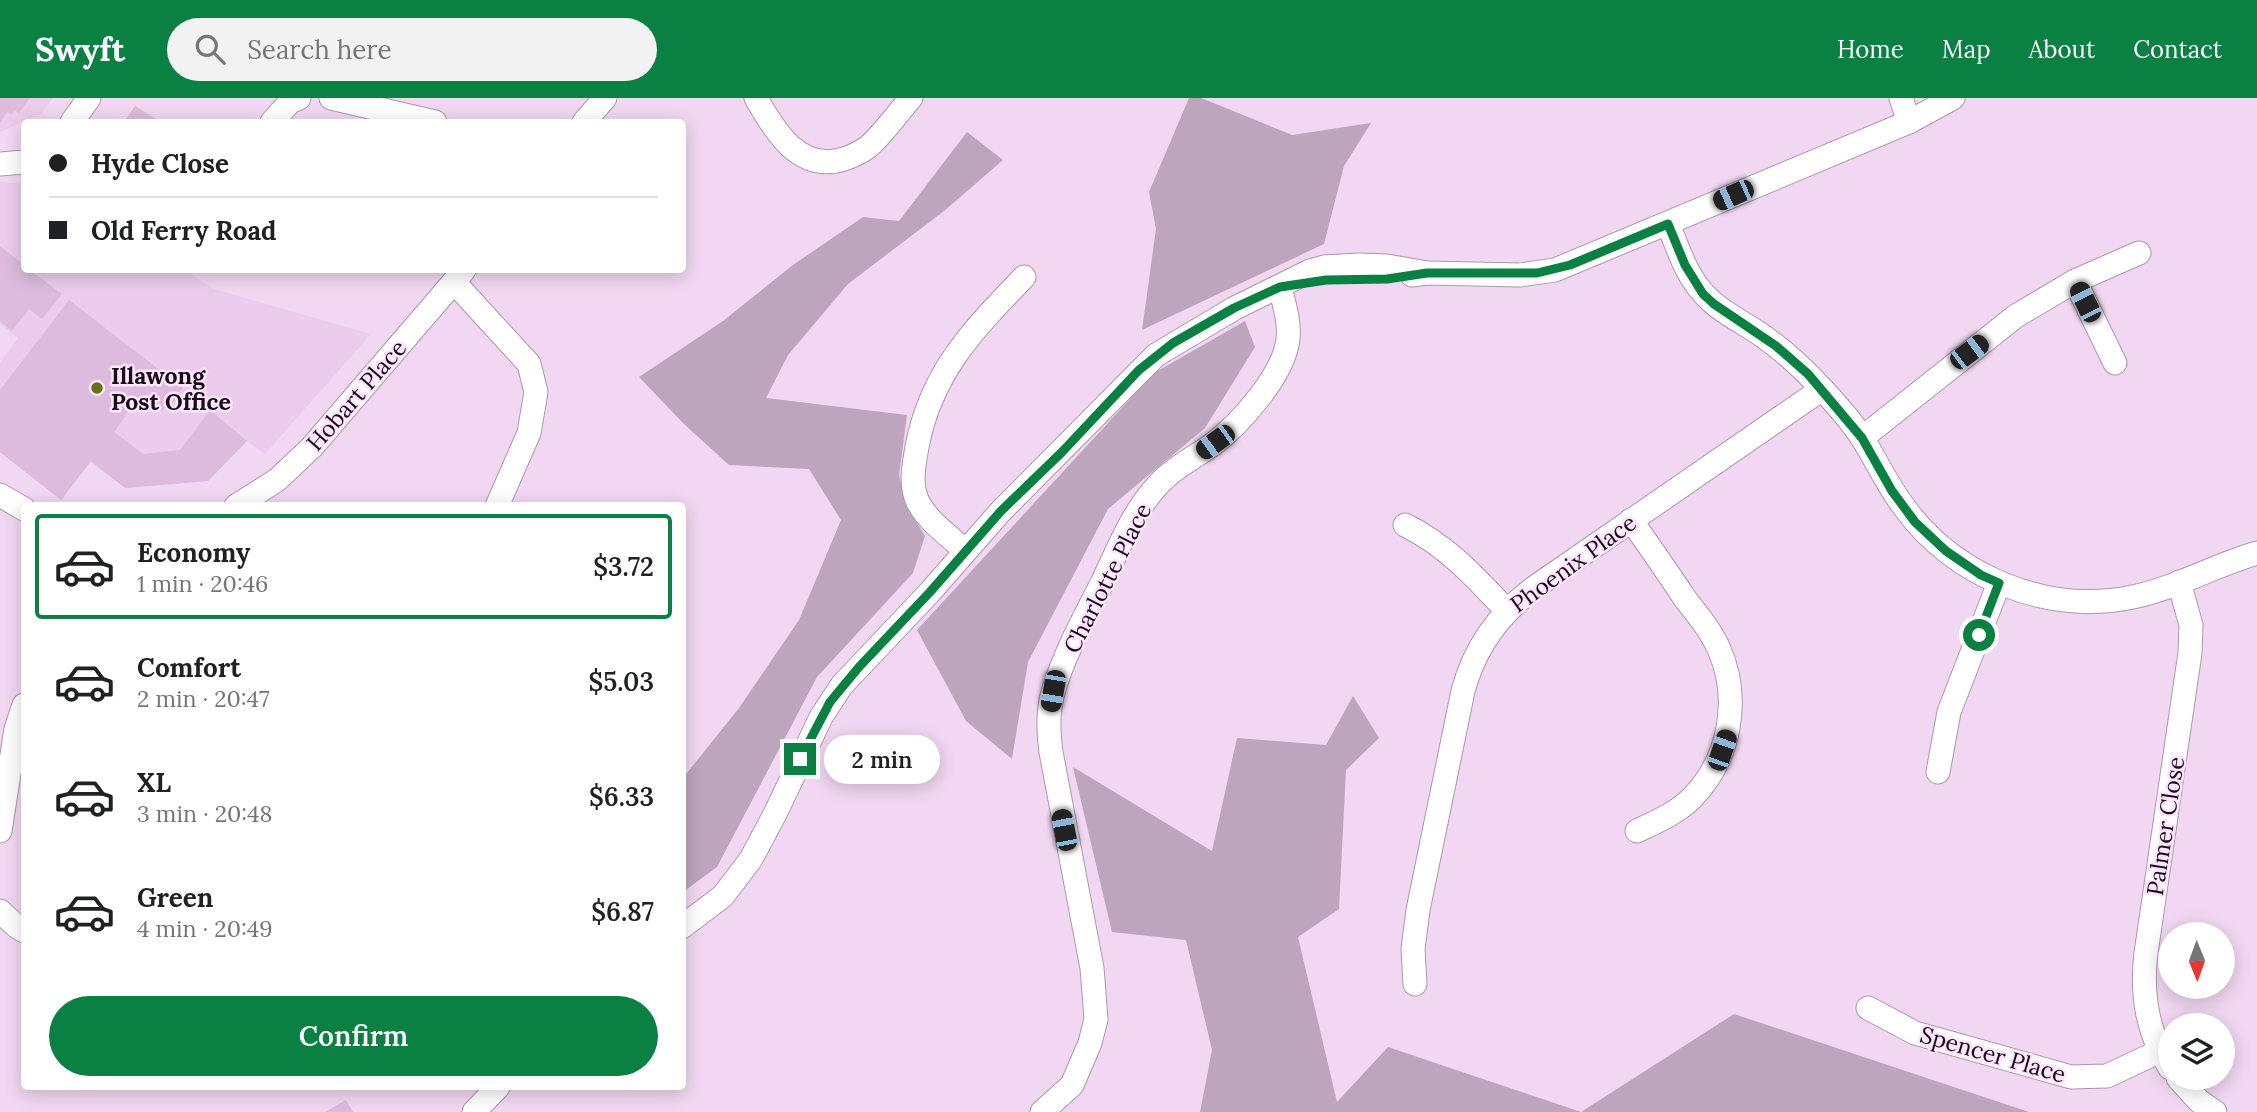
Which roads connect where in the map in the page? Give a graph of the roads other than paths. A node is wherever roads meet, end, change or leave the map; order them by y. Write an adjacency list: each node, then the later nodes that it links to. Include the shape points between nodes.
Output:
1 (89, 98): 9 (street)
2 (299, 98): 10 (street)
3 (331, 98): 11 (street)
4 (605, 98): 12 (street)
5 (756, 98): 6 (street, via 791,149 822,163 862,152)
6 (911, 98)
7 (1901, 98): 13 (street)
8 (1952, 98): 13 (street)
9 (74, 119)
10 (275, 119)
11 (422, 119)
12 (587, 119)
13 (1909, 122): 16 (street)
14 (21, 162): 15 (street)
15 (0, 164)
16 (1668, 224): 21 (street, via 1555,270 1520,275 1427,273 1340,265 1310,271); 23 (street, via 1703,294 1776,346)
17 (2139, 253): 20 (street)
18 (459, 276): 26 (street, Hobart Place, via 312,447 277,480); 27 (street, via 528,364 536,392 528,433)
19 (1024, 277): 31 (street, via 971,332 922,419 913,474 918,501)
20 (2075, 281): 22 (street); 24 (street, via 2016,316)
21 (1280, 287): 31 (street, via 1234,308 1156,355); 50 (street, Charlotte Place, via 1288,341 1276,371 1238,423 1171,473 1147,498 1087,612 1053,691 1048,730 1092,968 1096,1019 1072,1085)
22 (2115, 363)
23 (1822, 389): 24 (street); 29 (street, Phoenix Place)
24 (1862, 438): 34 (street, via 1915,522 1946,551)
25 (0, 495): 28 (street)
26 (242, 502)
27 (499, 502)
28 (21, 507)
29 (1631, 520): 35 (street, Phoenix Place); 39 (street, via 1710,633 1724,662 1730,696 1727,733 1706,781 1680,808)
30 (1405, 525): 35 (street, via 1439,544)
31 (965, 550): 41 (street, via 836,693 751,859 723,896)
32 (2257, 553): 33 (street)
33 (2179, 582): 34 (street, via 2133,597 2094,601 2053,598); 45 (street, Palmer Close, via 2191,625 2190,653 2144,969 2145,1005)
34 (1999, 583): 37 (street, via 1950,712)
35 (1506, 610): 43 (street, Phoenix Place, via 1477,653 1463,691 1418,909)
36 (21, 714): 38 (street)
37 (1938, 772)
38 (0, 831)
39 (1637, 831)
40 (0, 911): 42 (street)
41 (686, 924)
42 (21, 929)
43 (1415, 984)
44 (1868, 1007): 46 (street, Spencer Place, via 1915,1033 2071,1077 2107,1076)
45 (2158, 1040)
46 (2158, 1061)
47 (495, 1090): 49 (street)
48 (2189, 1090): 51 (street)
49 (474, 1112)
50 (1042, 1112)
51 (2215, 1112)

